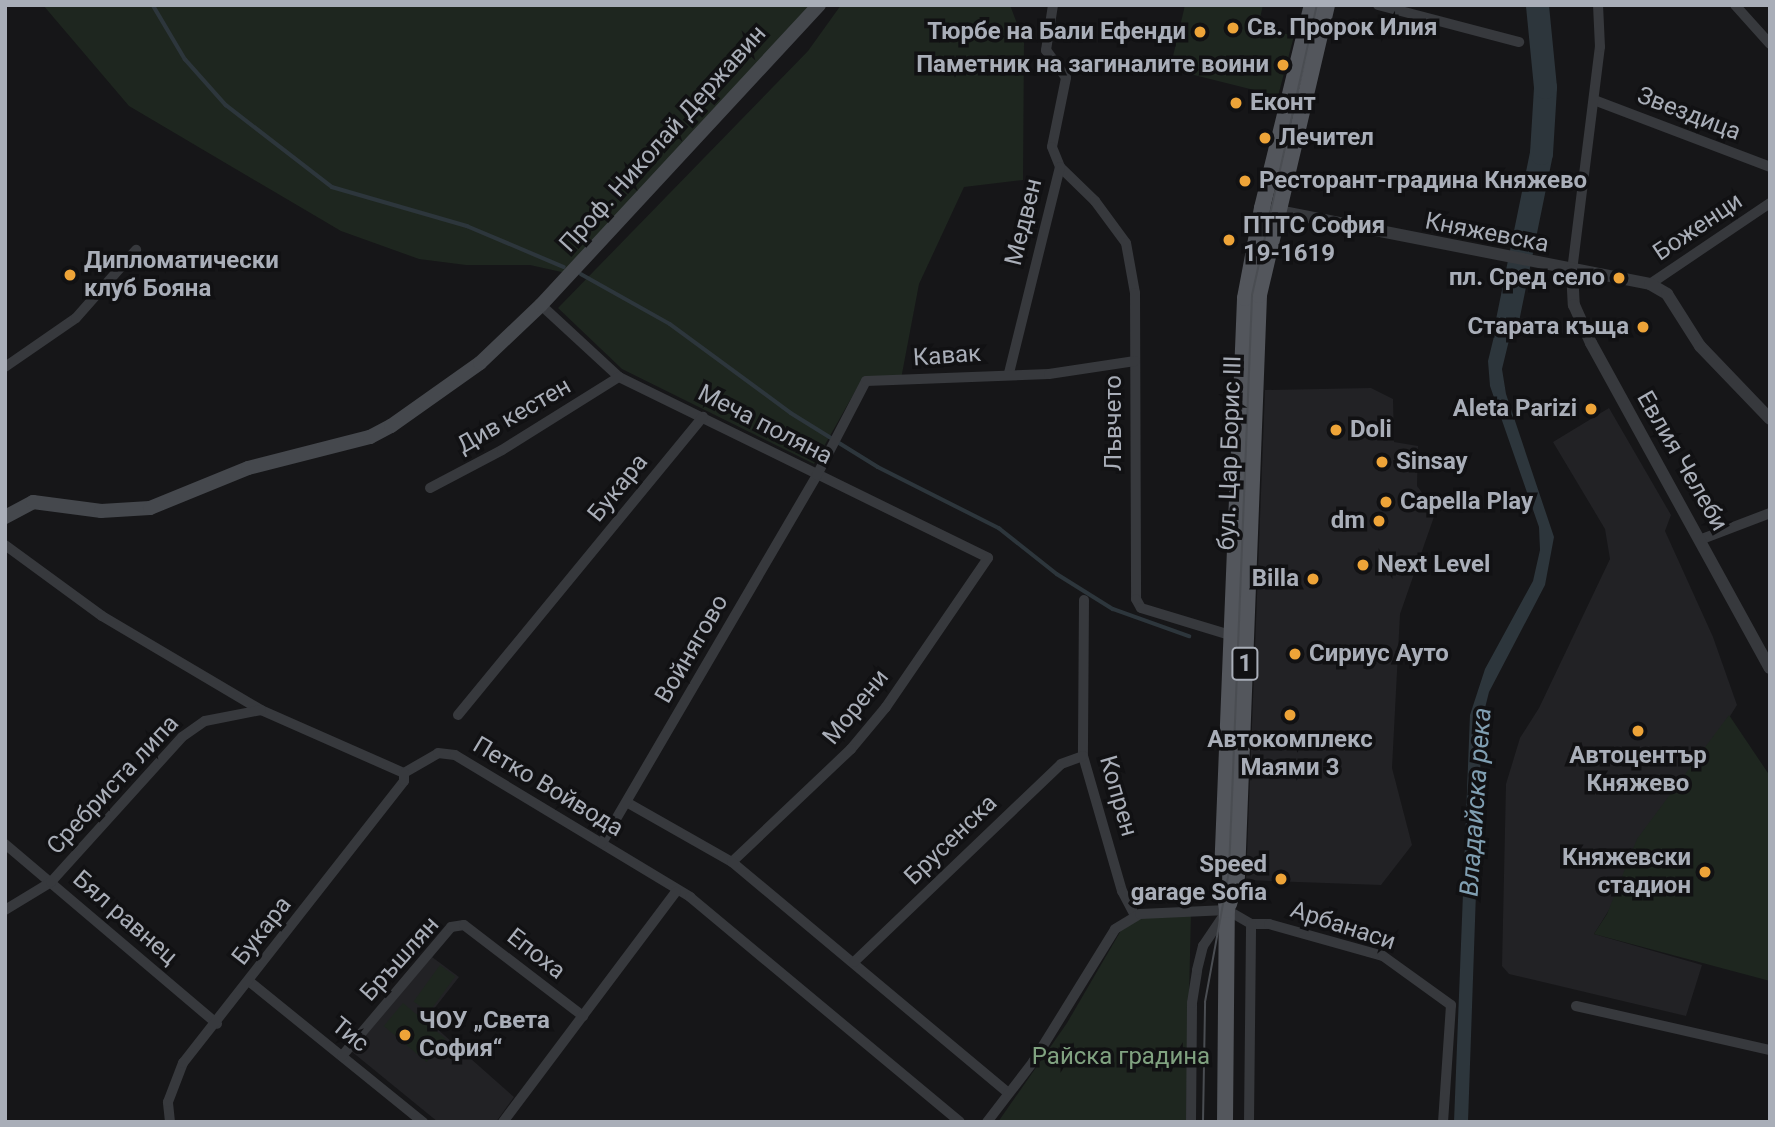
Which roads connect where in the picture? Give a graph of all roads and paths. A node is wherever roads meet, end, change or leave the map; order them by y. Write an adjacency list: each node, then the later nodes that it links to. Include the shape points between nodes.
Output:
1 (819, 5): 18 (main road, Проф. Николай Державин)
2 (1053, 5): 11 (street, Медвен, via 1046,50 1066,78 1052,147)
3 (1312, 5): 14 (main road, бул. Цар Борис III / 1)
4 (1327, 5): 14 (main road, бул. Цар Борис III / 1)
5 (1378, 5): 8 (street)
6 (1598, 5): 10 (street, via 1600,47)
7 (1735, 5): 9 (street)
8 (1519, 42)
9 (1770, 44)
10 (1594, 100): 12 (street, Звездица); 16 (street)
11 (1060, 167): 19 (street, Лъвчето, via 1095,201 1126,243 1135,293); 21 (street, Медвен)
12 (1770, 167)
13 (1770, 203): 17 (street, Боженци)
14 (1269, 209): 16 (street, Княжевска); 33 (main road, бул. Цар Борис III / 1, via 1245,298); 46 (main road, бул. Цар Борис III / 1, via 1259,295 1237,876)
15 (136, 250): 20 (street, via 76,318)
16 (1572, 271): 17 (street, Княжевска); 29 (street, Евлия Челеби, via 1574,305 1591,343)
17 (1650, 284): 24 (street, via 1667,294 1700,346)
18 (541, 305): 22 (street, Меча поляна); 28 (main road, Проф. Николай Державин, via 462,378 370,438 273,460 150,508 102,510 33,502)
19 (1135, 361): 21 (street, Кавак, via 1049,374); 33 (street, Лъвчето, via 1136,599 1141,608)
20 (5, 367)
21 (1009, 373): 25 (street, Кавак, via 866,381)
22 (619, 377): 23 (street, Меча поляна); 26 (street, Див кестен, via 513,444)
23 (703, 417): 25 (street, Меча поляна); 36 (street, Букара)
24 (1770, 419)
25 (817, 475): 31 (street, Меча поляна); 39 (street, Войнягово)
26 (430, 488)
27 (1770, 513): 29 (street)
28 (5, 517)
29 (1702, 539): 34 (street, Евлия Челеби)
30 (5, 545): 35 (street, via 102,616)
31 (988, 558): 42 (street, Морени, via 894,696 851,749)
32 (1084, 600): 37 (street, Копрен)
33 (1233, 636): 46 (main road, бул. Цар Борис III / 1, via 1222,874)
34 (1770, 668)
35 (261, 710): 38 (street); 43 (street, Сребриста липа, via 205,721 182,737)
36 (458, 715)
37 (1083, 756): 47 (street, Копрен, via 1122,891); 50 (street, Брусенска, via 1062,764)
38 (404, 773): 40 (street, Петко Войвода, via 438,753 455,755); 51 (street, Букара, via 404,781)
39 (628, 803): 40 (street, Войнягово); 42 (street, Петко Войвода)
40 (602, 843): 44 (street, Петко Войвода)
41 (5, 844): 43 (street, Бял равнец)
42 (732, 862): 50 (street, Петко Войвода)
43 (51, 882): 45 (street, Сребриста липа); 54 (street, Бял равнец)
44 (676, 892): 53 (street); 61 (street, Петко Войвода, via 703,908)
45 (5, 910)
46 (1227, 910): 47 (street); 48 (street); 63 (street, бул. Цар Борис III, via 1203,946 1197,970 1192,1003); 64 (main road, бул. Цар Борис III / 1)
47 (1135, 915): 57 (street, via 1115,929 1033,1062)
48 (1251, 924): 65 (street); 66 (street, Арбанаси, via 1269,924 1383,956 1451,1005)
49 (464, 925): 53 (street, Епоха); 56 (street, Бръшлян, via 451,927)
50 (854, 962): 57 (street, Петко Войвода)
51 (250, 982): 54 (street, Букара); 56 (street, Тис)
52 (1576, 1006): 55 (street)
53 (583, 1016): 60 (street)
54 (217, 1024): 58 (street, Букара, via 183,1063 168,1102)
55 (1770, 1050)
56 (342, 1056): 59 (street, Тис)
57 (1008, 1093): 62 (street)
58 (170, 1122)
59 (423, 1122)
60 (503, 1122)
61 (960, 1122)
62 (987, 1122)
63 (1191, 1122)
64 (1225, 1122)
65 (1249, 1122)
66 (1443, 1122)

